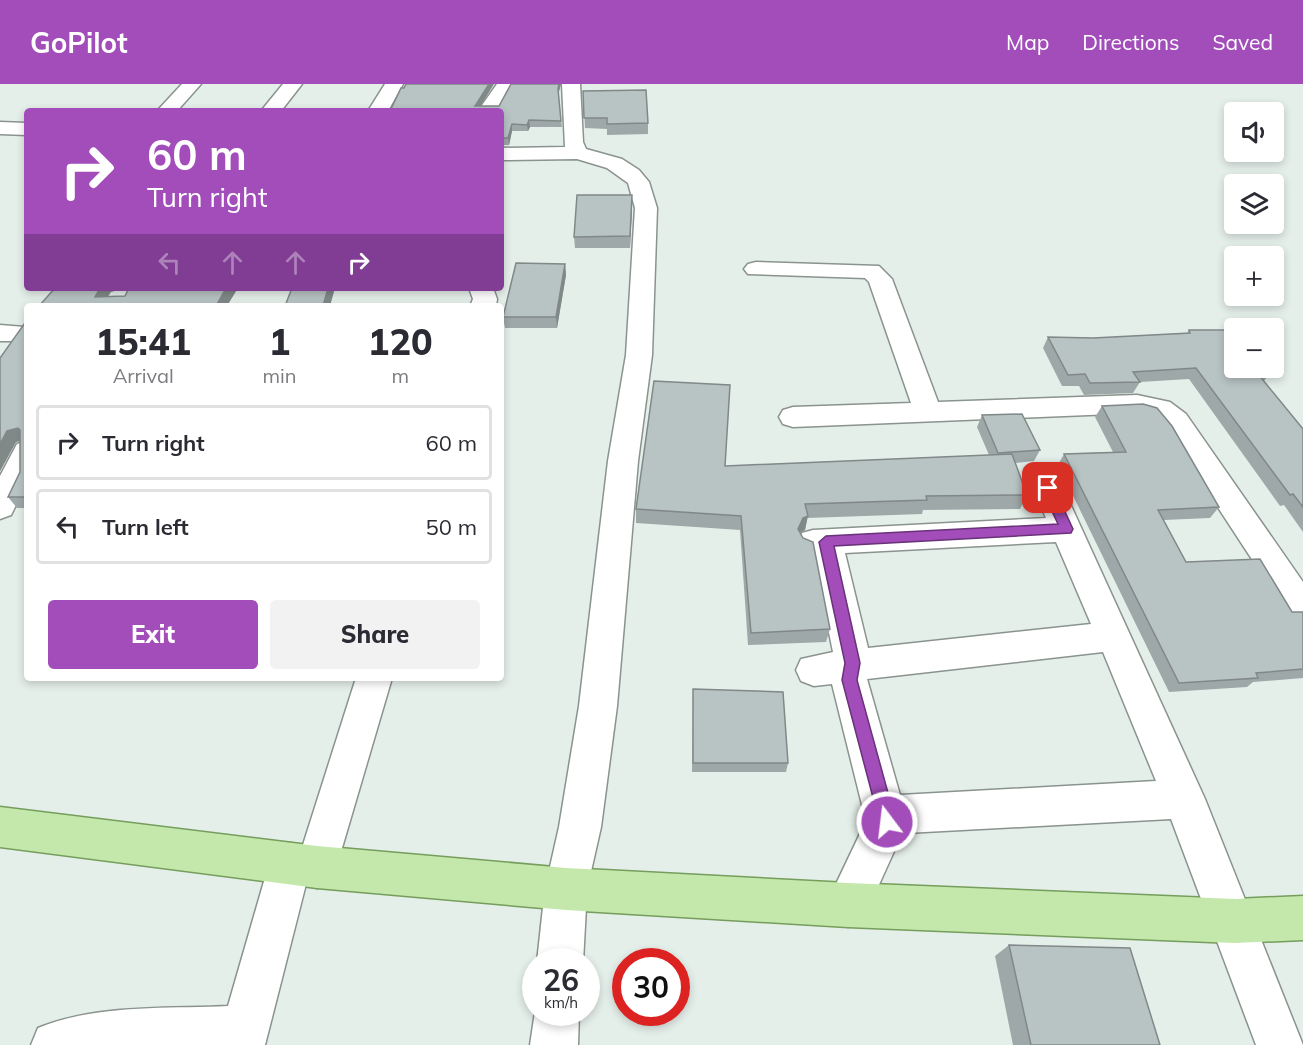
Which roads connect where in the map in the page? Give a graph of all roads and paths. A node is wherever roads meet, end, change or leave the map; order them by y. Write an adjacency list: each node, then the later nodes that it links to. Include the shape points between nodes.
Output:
1 (192, 84): 6 (street)
2 (293, 84): 7 (street)
3 (394, 84): 8 (street)
4 (506, 84): 9 (street)
5 (571, 84): 12 (street, via 573,142)
6 (170, 108)
7 (273, 108)
8 (380, 108)
9 (490, 108)
10 (0, 128): 11 (street)
11 (24, 129)
12 (578, 153): 13 (street); 30 (street, via 625,169 638,178 646,208 639,355 623,461 598,706)
13 (504, 154)
14 (756, 269): 15 (street, via 871,271 879,279)
15 (928, 412): 16 (street); 21 (street, via 1137,404 1160,409 1176,421)
16 (793, 417)
17 (24, 457): 19 (street)
18 (1048, 488): 20 (street)
19 (0, 507)
20 (1066, 529): 22 (street); 23 (street, via 819,542)
21 (1303, 609)
22 (1113, 636): 23 (street); 26 (street)
23 (853, 665): 24 (street); 27 (street, via 849,680)
24 (814, 670)
25 (373, 681): 29 (street)
26 (1185, 799): 27 (street, via 902,814); 33 (street)
27 (887, 822): 31 (street)
28 (0, 827): 29 (main road)
29 (303, 866): 30 (main road); 36 (street)
30 (566, 890): 31 (main road); 34 (street)
31 (848, 905): 33 (main road)
32 (1303, 918): 33 (main road)
33 (1235, 921): 39 (street)
34 (561, 948)
35 (555, 1026): 38 (street)
36 (243, 1037): 37 (street, via 98,1036)
37 (55, 1045)
38 (554, 1045)
39 (1280, 1045)

